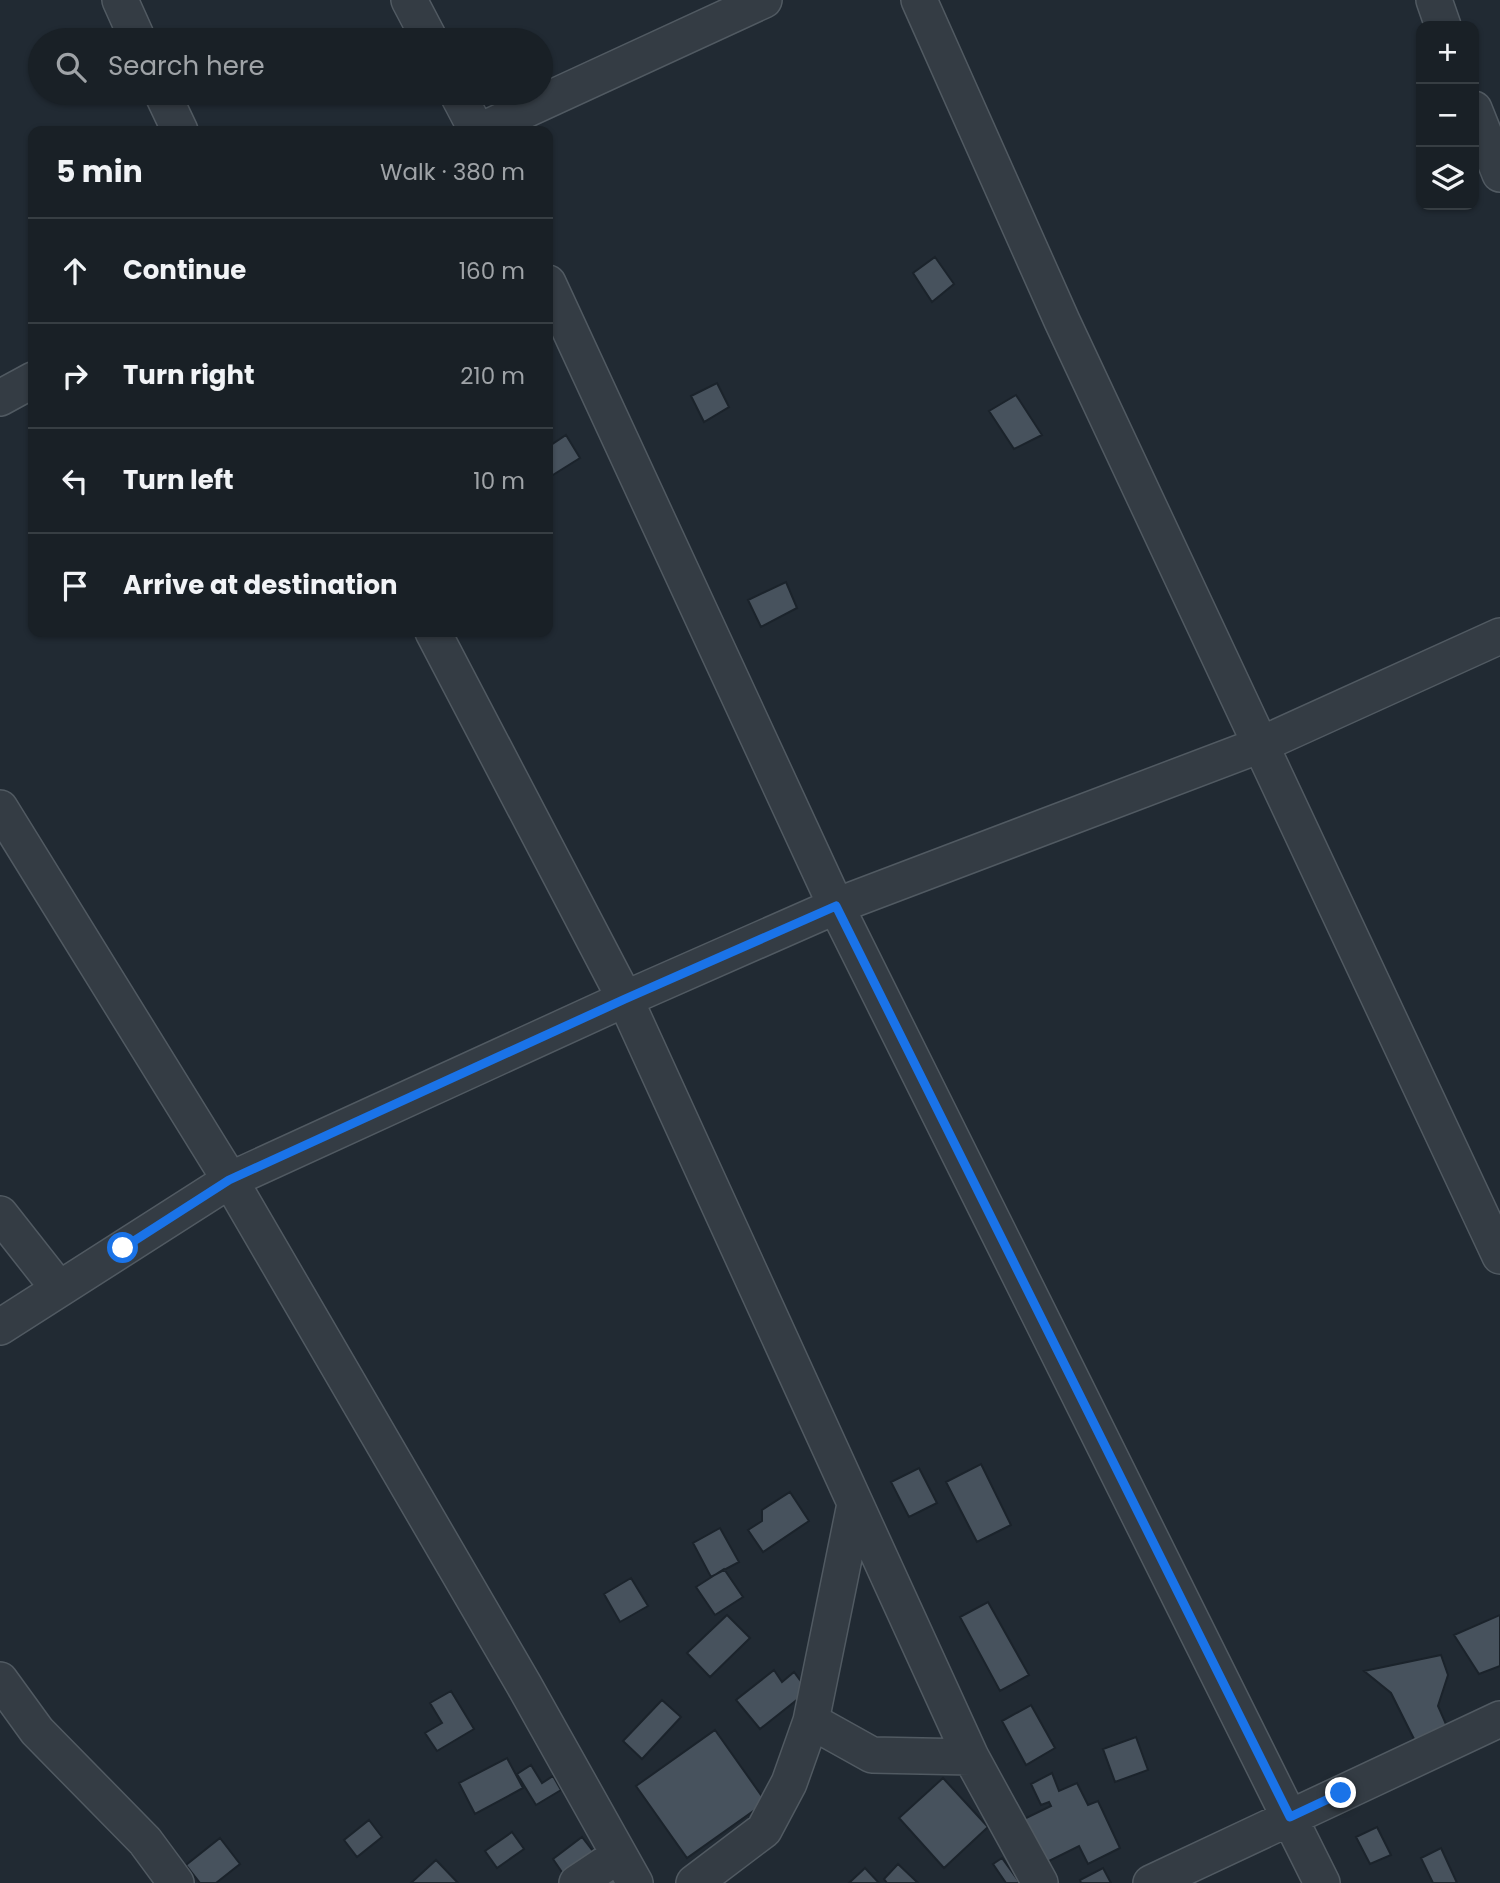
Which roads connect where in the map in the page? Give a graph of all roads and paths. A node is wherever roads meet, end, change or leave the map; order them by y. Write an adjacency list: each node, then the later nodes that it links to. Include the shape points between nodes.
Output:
1 (120, 0): 7 (street)
2 (409, 0): 8 (street)
3 (764, 0): 9 (street)
4 (919, 0): 23 (street, via 1062,321)
5 (1434, 0): 6 (street)
6 (1441, 21)
7 (133, 28)
8 (424, 28)
9 (553, 97)
10 (168, 105): 14 (street)
11 (464, 105): 15 (street)
12 (536, 105): 16 (street)
13 (1479, 122): 17 (street)
14 (178, 126)
15 (476, 126)
16 (490, 126)
17 (1500, 174)
18 (553, 294): 25 (street)
19 (28, 383): 20 (street)
20 (0, 398)
21 (1500, 636): 23 (street)
22 (436, 637): 26 (street)
23 (1260, 745): 25 (street); 29 (street)
24 (0, 808): 27 (street)
25 (836, 906): 26 (street); 37 (street)
26 (625, 999): 27 (street); 32 (street)
27 (229, 1180): 30 (street); 38 (street)
28 (0, 1214): 30 (street)
29 (1500, 1256)
30 (59, 1289): 31 (street)
31 (0, 1327)
32 (855, 1504): 35 (street); 36 (street)
33 (0, 1680): 39 (street, via 37,1731 145,1842)
34 (1500, 1719): 37 (street)
35 (811, 1721): 36 (street, via 872,1755); 41 (street, via 789,1783 764,1830)
36 (971, 1757): 42 (street)
37 (1290, 1817): 43 (street); 44 (street)
38 (627, 1869): 40 (street)
39 (176, 1883)
40 (577, 1883)
41 (694, 1883)
42 (1040, 1883)
43 (1151, 1883)
44 (1322, 1883)

